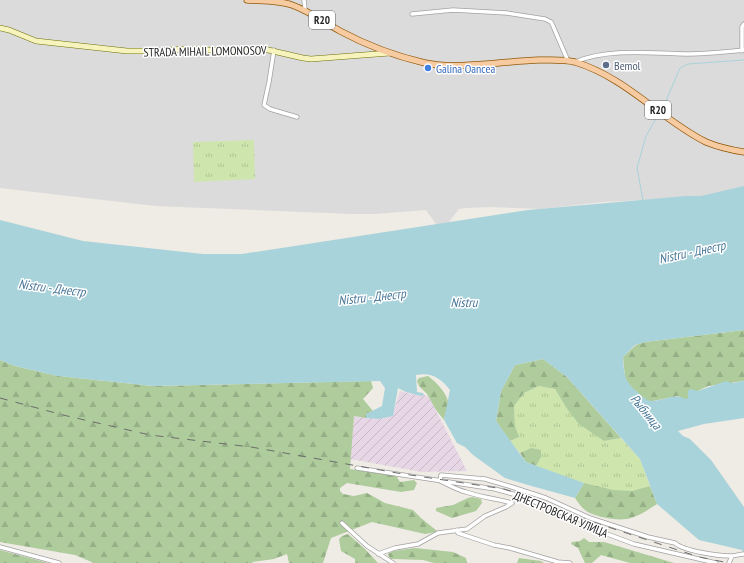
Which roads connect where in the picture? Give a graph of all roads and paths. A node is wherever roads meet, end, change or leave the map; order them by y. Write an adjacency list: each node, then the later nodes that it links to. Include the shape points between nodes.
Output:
1 (247, 0): 3 (main road, R20, via 281,2)
2 (304, 0): 3 (street)
3 (305, 10): 9 (main road, R20, via 352,37)
4 (412, 14): 10 (street, via 453,10 507,13 545,19 551,22)
5 (744, 24): 8 (street)
6 (0, 28): 7 (main road, STRADA MIHAIL LOMONOSOV, via 36,41 127,51)
7 (274, 50): 9 (main road, STRADA MIHAIL LOMONOSOV, via 296,57 311,58); 11 (street, via 264,105)
8 (743, 50): 10 (street, STRADA MIHAIL LOMONOSOV, via 687,54 617,53)
9 (392, 53): 10 (main road, STRADA MIHAIL LOMONOSOV / R20, via 425,63 444,65 533,60)
10 (571, 62): 12 (main road, R20, via 608,76 706,142)
11 (297, 117)
12 (744, 152)
13 (357, 468): 14 (street, ДНЕСТРОВСКАЯ УЛИЦА)
14 (440, 482): 16 (street, via 466,492 512,503 467,528); 20 (street, via 442,475 485,479 546,498 590,518 648,537 676,543 693,551); 24 (street, ДНЕСТРОВСКАЯ УЛИЦА, via 469,484 520,496 634,544)
15 (342, 523): 18 (street)
16 (457, 530): 18 (street, via 438,533 418,544); 23 (street, via 494,545)
17 (0, 546): 21 (street)
18 (378, 554): 22 (street)
19 (743, 554): 20 (street)
20 (732, 556): 25 (street)
21 (59, 563)
22 (393, 563)
23 (570, 563)
24 (716, 563)
25 (729, 563)

